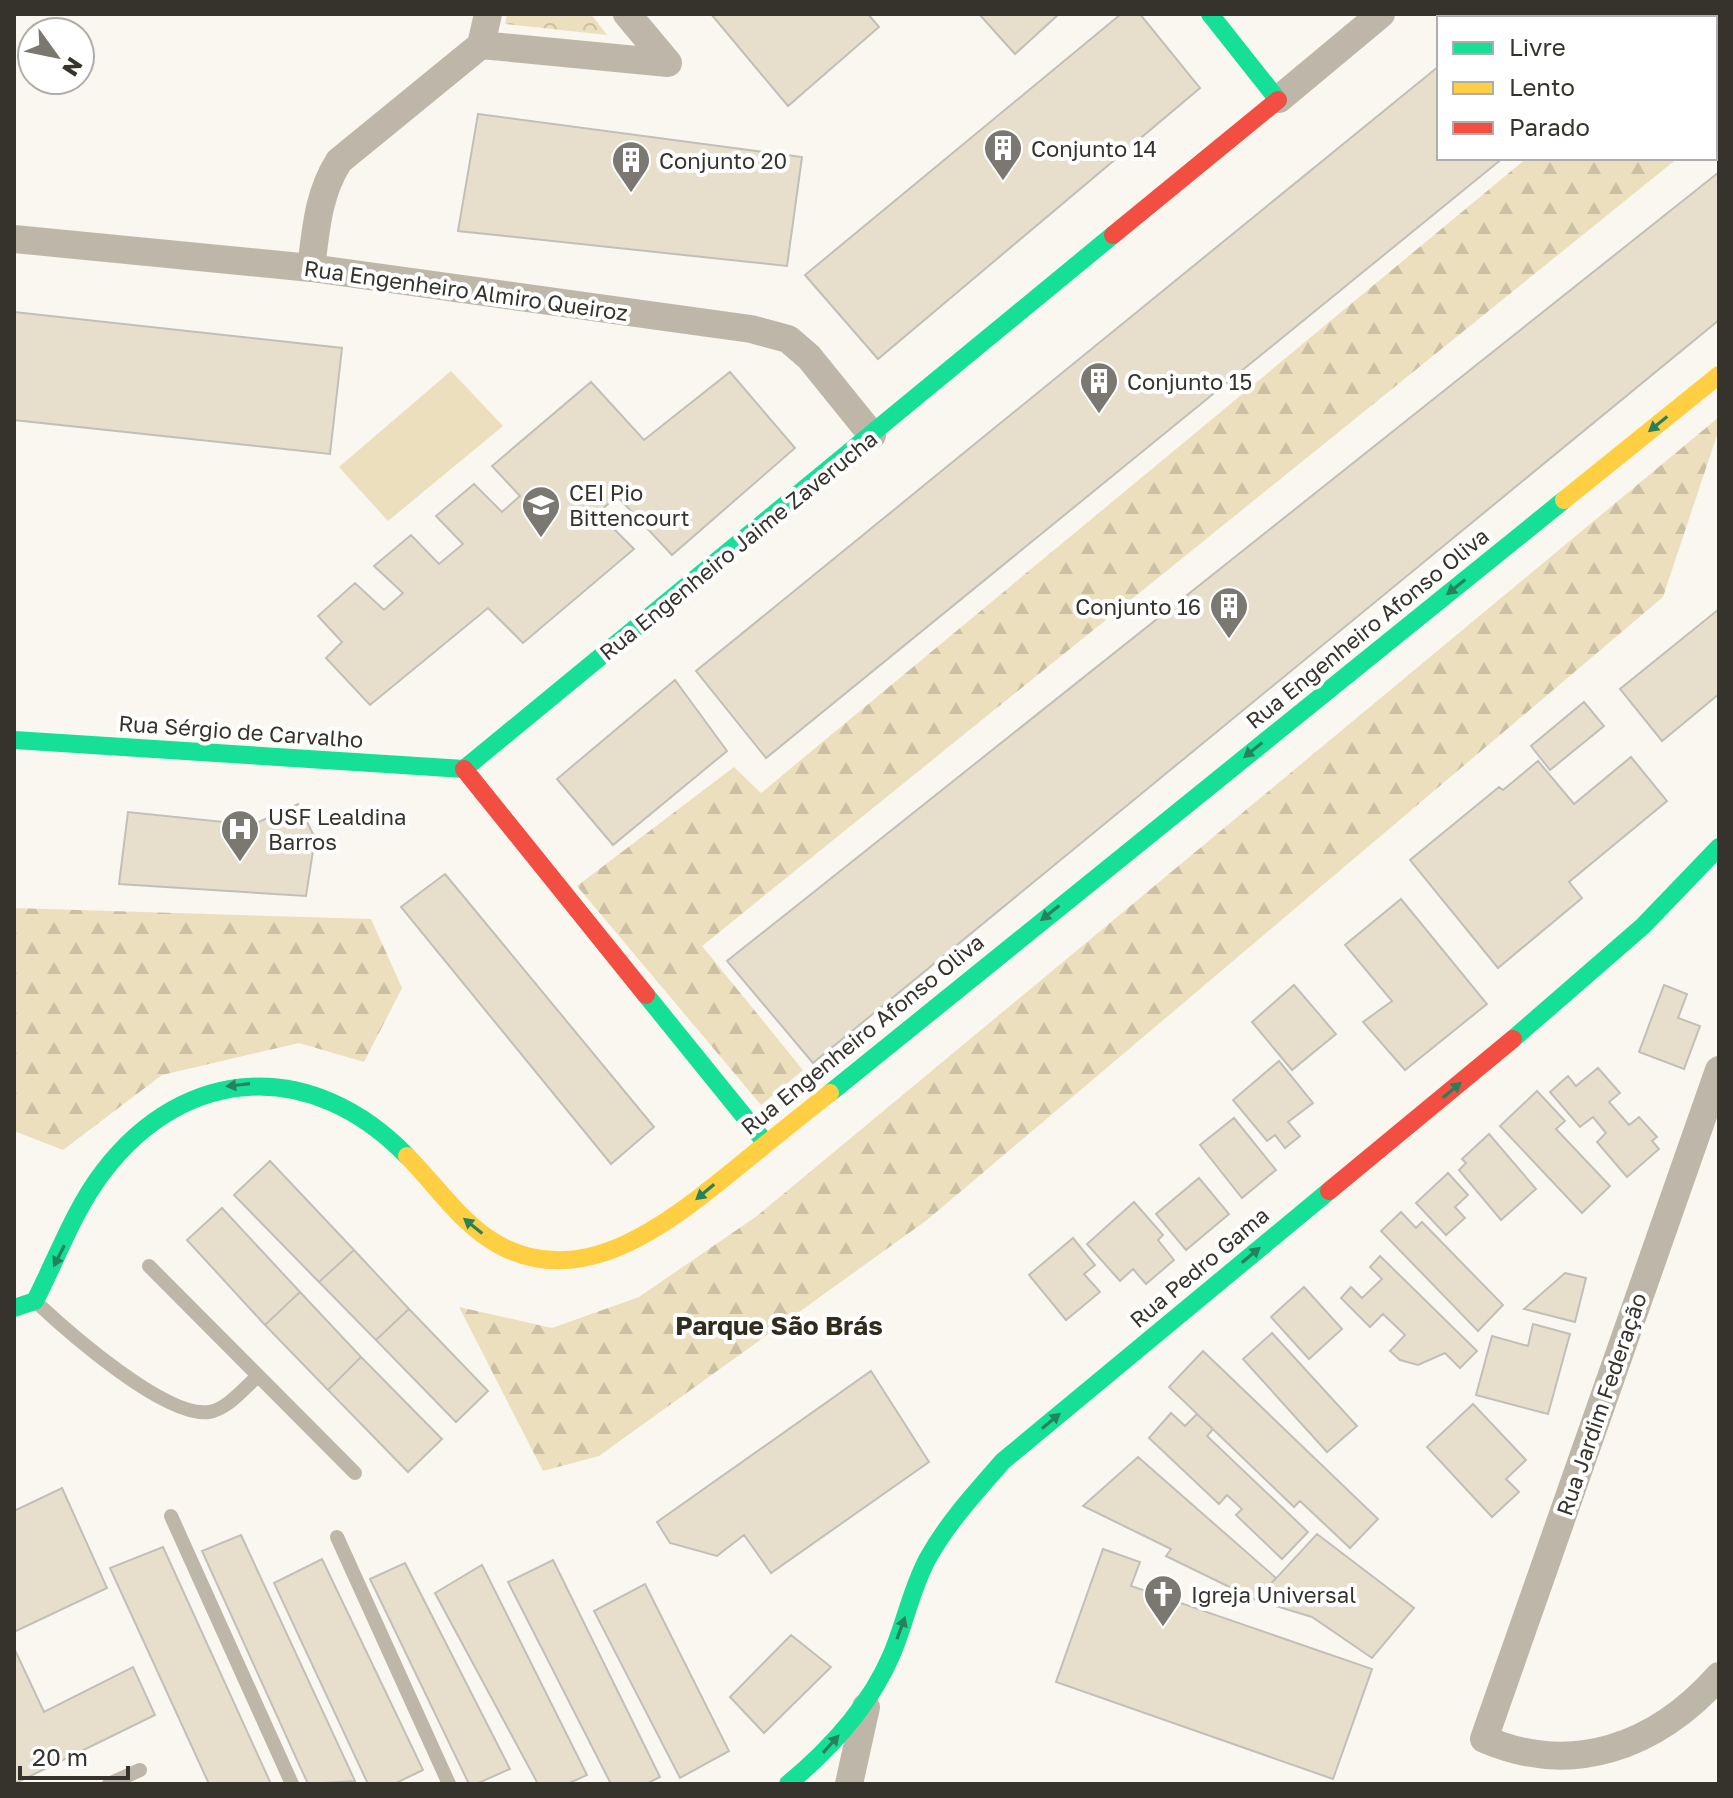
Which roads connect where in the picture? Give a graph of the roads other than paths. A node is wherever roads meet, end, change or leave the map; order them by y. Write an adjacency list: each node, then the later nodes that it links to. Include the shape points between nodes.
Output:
1 (488, 14): 5 (street)
2 (627, 14): 5 (street, via 668,63)
3 (1210, 14): 6 (street)
4 (1381, 14): 6 (street, Rua Engenheiro Jaime Zaverucha)
5 (481, 45): 8 (street, via 339,161 319,202)
6 (1279, 99): 10 (street, Rua Engenheiro Jaime Zaverucha)
7 (14, 239): 8 (street, Rua Engenheiro Almiro Queiroz)
8 (311, 268): 10 (street, Rua Engenheiro Almiro Queiroz, via 751,329 788,339)
9 (1719, 375): 15 (street, Rua Engenheiro Afonso Oliva, one-way to 15)
10 (872, 435): 12 (street, Rua Engenheiro Jaime Zaverucha)
11 (14, 740): 12 (street, Rua Sérgio de Carvalho)
12 (464, 769): 15 (street)
13 (1719, 847): 24 (street, Rua Pedro Gama, one-way to 13, via 939,1539 1003,1461 1525,1029 1643,926)
14 (1719, 1070): 23 (street, Rua Jardim Federação, via 1484,1739 1515,1752 1553,1757 1603,1751 1664,1723)
15 (765, 1142): 17 (street, Rua Engenheiro Afonso Oliva, one-way to 17, via 638,1241 592,1258 553,1261 487,1238 455,1211 401,1149 353,1110 290,1085 226,1086 151,1120 112,1159)
16 (149, 1266): 19 (lane)
17 (35, 1301): 18 (street); 19 (lane, via 89,1351 186,1409 209,1412)
18 (14, 1308)
19 (258, 1376): 20 (lane)
20 (355, 1473)
21 (171, 1516): 27 (lane)
22 (337, 1537): 28 (lane)
23 (1719, 1676)
24 (868, 1698): 29 (street, Rua Pedro Gama, one-way to 24, via 835,1741); 30 (street)
25 (140, 1770): 26 (lane)
26 (109, 1784)
27 (292, 1784)
28 (449, 1784)
29 (788, 1784)
30 (849, 1784)

